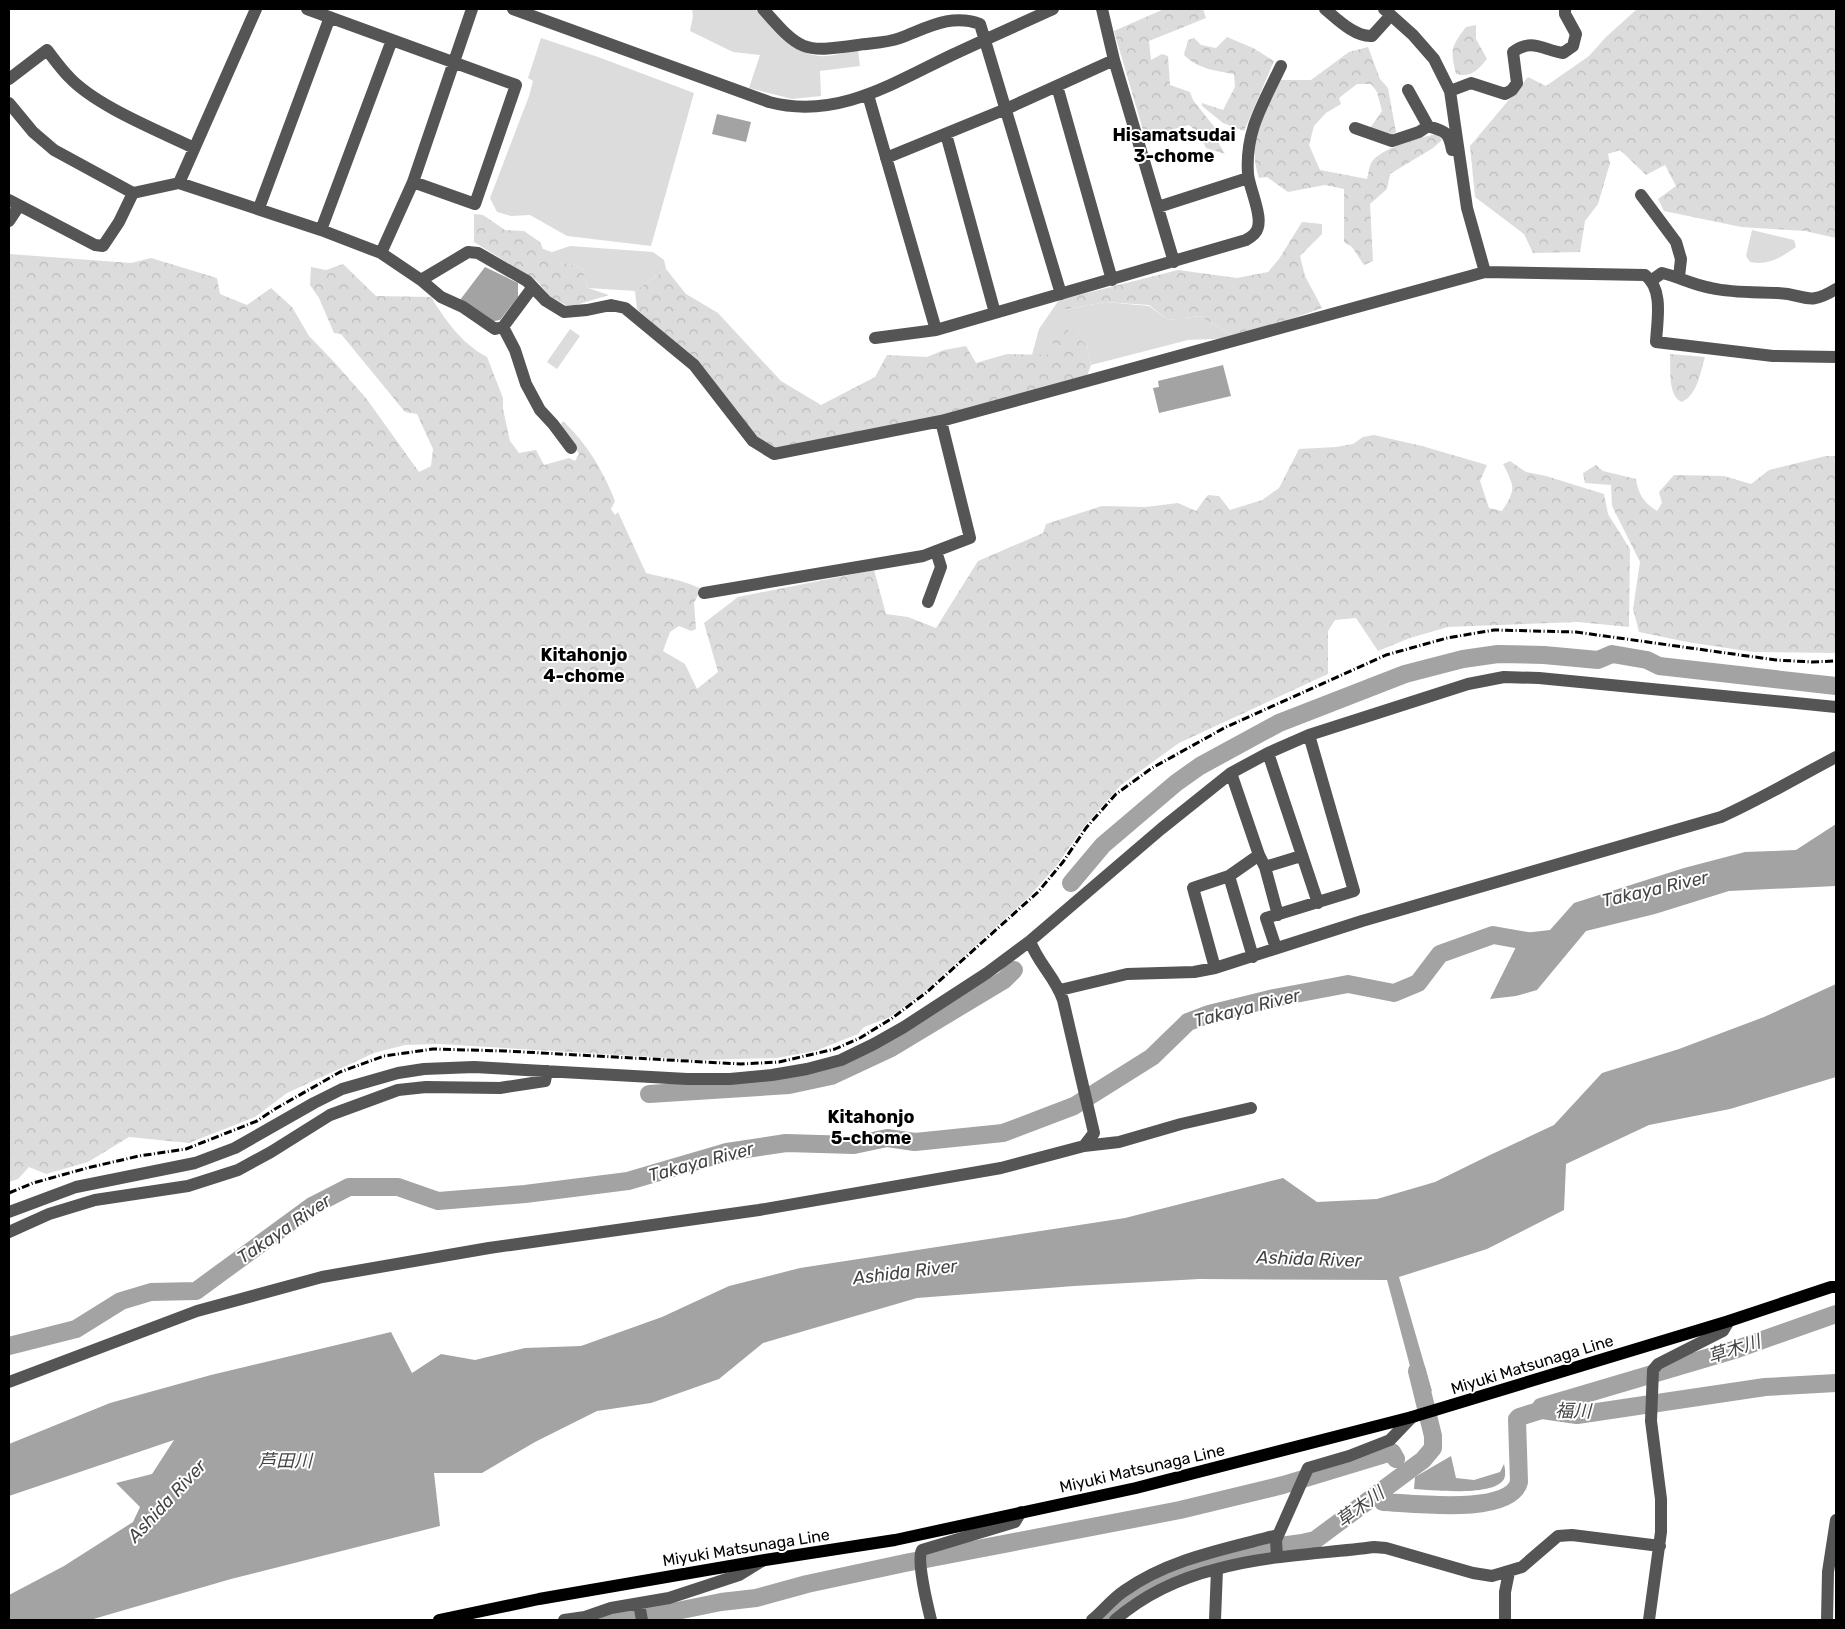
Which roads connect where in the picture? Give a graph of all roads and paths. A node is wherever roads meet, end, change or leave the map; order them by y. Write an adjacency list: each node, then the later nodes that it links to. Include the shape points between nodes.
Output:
1 (256, 9): 27 (street)
2 (307, 9): 11 (street)
3 (472, 9): 15 (street)
4 (512, 9): 21 (street, via 789,107 838,104)
5 (763, 9): 12 (street, via 787,37 810,49 825,50 898,39 923,28 968,19 980,24)
6 (1054, 9): 12 (street)
7 (1102, 9): 14 (street)
8 (1325, 9): 10 (street, via 1364,36 1372,36)
9 (1565, 9): 20 (street, via 1564,14 1576,34 1572,46 1563,52 1529,44 1517,48 1513,52 1517,83 1512,90 1505,94 1471,83)
10 (1388, 12): 20 (street, via 1434,59)
11 (330, 17): 13 (street); 37 (street)
12 (984, 39): 21 (street); 23 (street)
13 (392, 40): 15 (street); 39 (street)
14 (1114, 60): 18 (street); 36 (street)
15 (452, 63): 31 (street); 31 (street, via 516,85 475,204)
16 (1281, 66): 30 (street, via 1250,134)
17 (9, 79): 27 (street, via 47,50 83,90)
18 (1057, 86): 23 (street); 45 (street)
19 (1408, 90): 24 (street)
20 (1450, 91): 29 (street)
21 (868, 95): 28 (street)
22 (9, 103): 33 (street, via 33,132 54,150)
23 (1006, 109): 26 (street); 49 (street)
24 (1428, 126): 25 (street, via 1392,141); 29 (street, via 1443,130 1450,139 1455,162)
25 (1355, 128)
26 (946, 134): 28 (street); 50 (street)
27 (194, 148): 32 (street)
28 (886, 158): 52 (street)
29 (1460, 163): 42 (street, via 1467,208)
30 (1248, 178): 36 (street); 41 (street, via 1260,223 1256,232 1246,240)
31 (413, 182): 40 (street)
32 (179, 183): 33 (street); 37 (street)
33 (134, 193): 35 (street, via 103,246 95,245)
34 (1641, 194): 43 (street, via 1676,242 1681,259)
35 (14, 203): 38 (street)
36 (1158, 207): 41 (street)
37 (259, 208): 39 (street)
38 (9, 221)
39 (321, 230): 40 (street)
40 (381, 253): 44 (street)
41 (1174, 262): 45 (street)
42 (1485, 272): 46 (street, via 1645,274); 55 (street)
43 (1679, 277): 46 (street, via 1662,273); 48 (street, via 1710,288 1764,294 1776,292 1810,300)
44 (421, 280): 47 (street, via 468,252 478,253 519,276); 51 (street, via 441,297 495,328)
45 (1112, 280): 49 (street)
46 (1652, 280): 54 (street, via 1658,308 1656,342 1760,355)
47 (532, 288): 51 (street); 55 (street, via 564,312 611,304 625,308 694,365 753,441 774,454)
48 (1836, 289)
49 (1061, 294): 50 (street)
50 (995, 313): 52 (street)
51 (503, 328): 56 (street, via 540,410)
52 (936, 330): 53 (street)
53 (875, 338)
54 (1836, 357)
55 (941, 421): 57 (street, via 970,538)
56 (570, 448)
57 (936, 551): 58 (street, via 923,556); 59 (street, via 941,567)
58 (704, 593)
59 (928, 602)
60 (1836, 708): 61 (street, via 1504,677 1468,684)
61 (1309, 735): 62 (street); 69 (street, via 1354,891)
62 (1268, 753): 64 (street); 66 (street)
63 (1836, 757): 72 (street, via 1721,817)
64 (1231, 773): 65 (street); 71 (street, via 1160,829)
65 (1259, 855): 67 (street); 68 (street)
66 (1301, 856): 67 (street); 69 (street)
67 (1265, 867): 70 (street)
68 (1229, 876): 73 (street); 74 (street, via 1193,888)
69 (1318, 903): 70 (street)
70 (1278, 915): 72 (street, via 1266,918)
71 (1030, 941): 75 (street); 76 (street, via 988,973 904,1027 841,1060 772,1075 730,1079)
72 (1276, 948): 73 (street)
73 (1253, 957): 74 (street)
74 (1215, 968): 75 (street, via 1194,972 1127,974)
75 (1062, 995): 78 (street, via 1094,1133)
76 (547, 1071): 79 (street, via 474,1067 398,1073 372,1079 342,1089 227,1151 195,1162 76,1187); 80 (street, via 545,1081 500,1088 398,1090 330,1115 238,1170 188,1186 95,1200 49,1214)
77 (1251, 1108): 78 (street, via 1119,1142)
78 (1084, 1146): 83 (street, via 991,1170 759,1210 489,1248 322,1277 197,1311)
79 (9, 1212)
80 (9, 1232)
81 (1834, 1286): 82 (main road, Miyuki Matsunaga Line)
82 (1729, 1321): 84 (main road, Miyuki Matsunaga Line); 88 (street, via 1723,1331 1658,1364 1653,1373 1651,1421 1661,1499)
83 (9, 1382)
84 (1412, 1417): 85 (main road, Miyuki Matsunaga Line, via 1136,1488); 87 (street, via 1390,1440 1308,1468)
85 (1021, 1512): 89 (main road, Miyuki Matsunaga Line, via 895,1540); 96 (street, via 1014,1522 922,1550 920,1560)
86 (1836, 1520): 102 (street, via 1828,1572)
87 (1277, 1546): 90 (street, via 1239,1563); 91 (street, via 1386,1548 1473,1573 1492,1576); 92 (street, via 1192,1557)
88 (1660, 1546): 91 (street, via 1558,1536 1522,1568); 101 (street)
89 (765, 1560): 93 (street, via 739,1575 669,1598); 94 (main road, Miyuki Matsunaga Line, via 539,1599)
90 (1217, 1568): 92 (street); 99 (street)
91 (1509, 1572): 100 (street)
92 (1160, 1580): 97 (street, via 1123,1592); 98 (street)
93 (641, 1613): 95 (street, via 611,1608)
94 (440, 1620)
95 (564, 1620)
96 (931, 1620)
97 (1092, 1620)
98 (1115, 1620)
99 (1215, 1620)
100 (1505, 1620)
101 (1649, 1620)
102 (1827, 1620)

